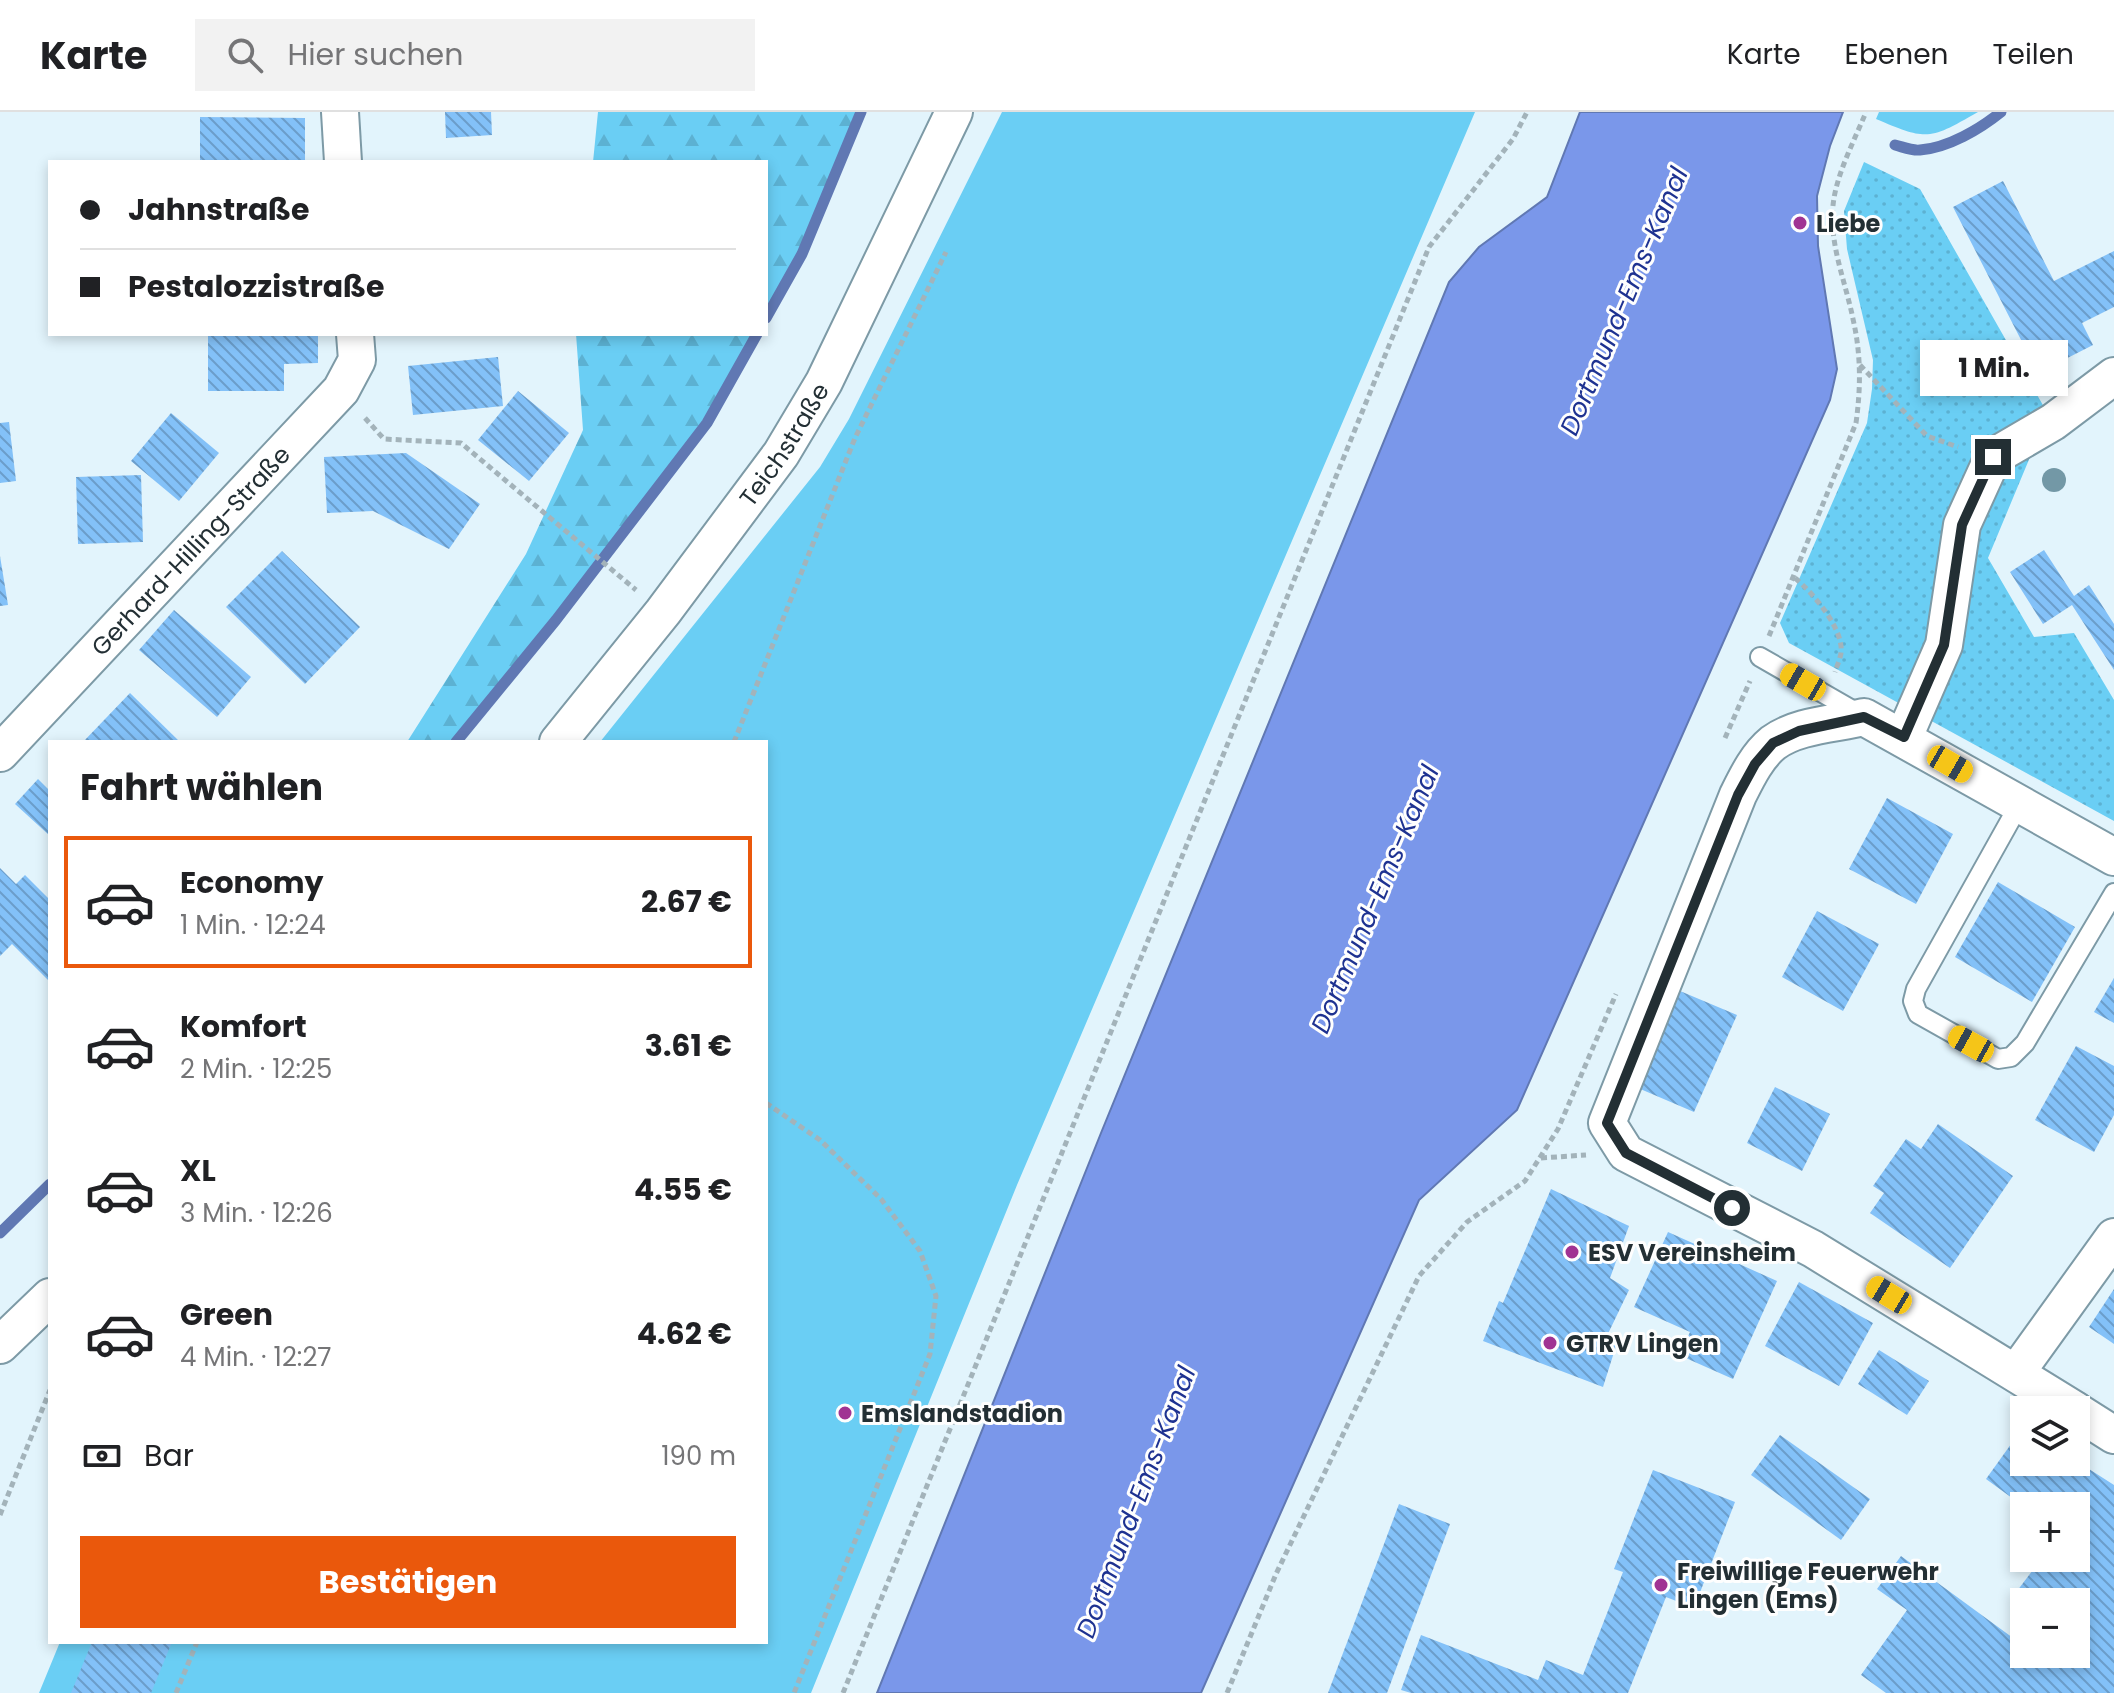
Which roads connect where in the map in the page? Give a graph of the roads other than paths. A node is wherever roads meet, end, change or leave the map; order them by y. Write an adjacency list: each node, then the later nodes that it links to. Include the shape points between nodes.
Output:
1 (340, 112): 3 (street)
2 (954, 112): 9 (street, Teichstraße, via 824,382 781,454)
3 (343, 160)
4 (355, 336): 10 (street, Gerhard-Hilling-Straße, via 357,360 341,390)
5 (2114, 376): 8 (street, via 2053,422 1993,457 1962,525 1944,645)
6 (1760, 657): 7 (lane)
7 (1864, 717): 8 (street); 17 (street, via 1799,731 1773,743 1755,764 1607,1123 1626,1153 1813,1249)
8 (1904, 737): 11 (street)
9 (560, 740)
10 (0, 753)
11 (2020, 803): 12 (street); 13 (lane, via 1916,989 1918,1014 1998,1059 2011,1057 2025,1043)
12 (2114, 857)
13 (2114, 893)
14 (2114, 1237): 17 (street)
15 (48, 1299): 16 (street)
16 (0, 1345)
17 (2016, 1373): 18 (street)
18 (2053, 1396)
19 (2090, 1420): 20 (street)
20 (2114, 1435)

